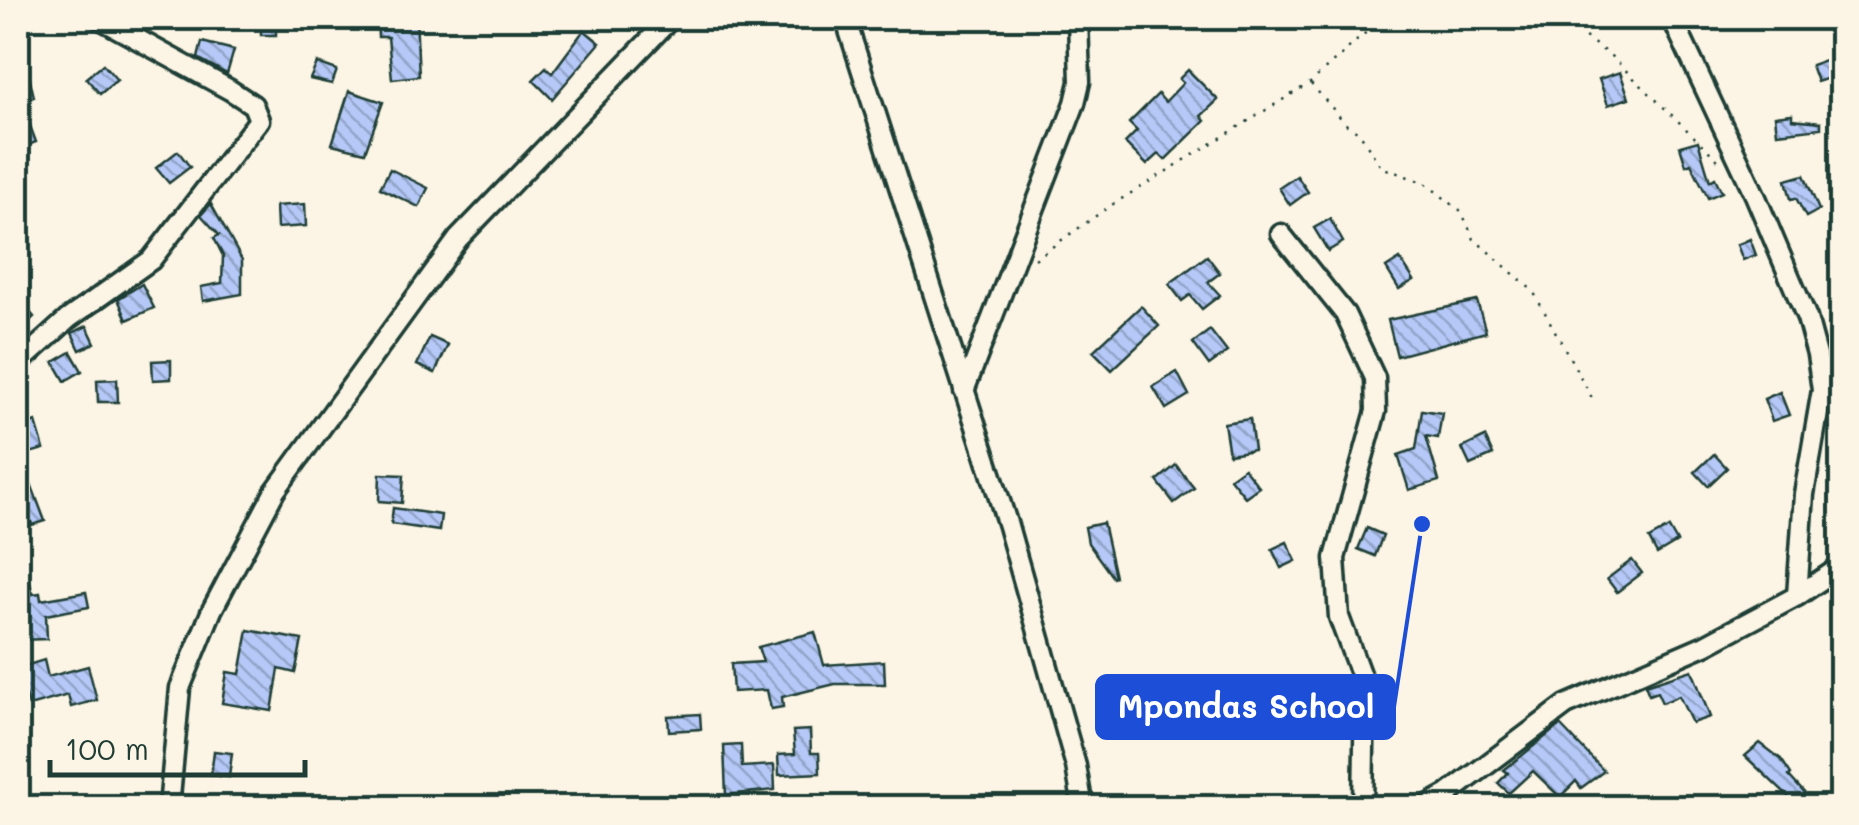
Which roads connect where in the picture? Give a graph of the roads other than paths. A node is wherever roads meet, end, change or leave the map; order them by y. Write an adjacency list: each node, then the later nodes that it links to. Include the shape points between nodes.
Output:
1 (100, 18): 7 (street, via 253,104 258,120 151,260)
2 (671, 18): 11 (street, via 458,240 275,491 212,610 180,688)
3 (845, 18): 8 (street)
4 (1078, 18): 8 (street, via 1075,102)
5 (1672, 18): 10 (street, via 1755,195 1817,355 1822,390)
6 (1281, 234): 13 (street, via 1345,314 1375,378 1376,411 1335,558 1339,617 1365,687)
7 (18, 364)
8 (964, 391): 12 (street, via 1029,600)
9 (1842, 566): 10 (street)
10 (1796, 596): 14 (street, via 1566,706)
11 (169, 808)
12 (1083, 808)
13 (1363, 808)
14 (1423, 808)

